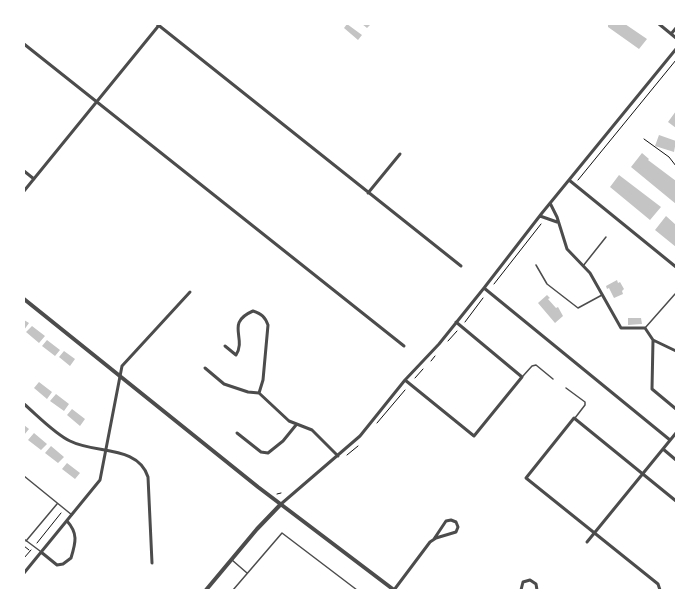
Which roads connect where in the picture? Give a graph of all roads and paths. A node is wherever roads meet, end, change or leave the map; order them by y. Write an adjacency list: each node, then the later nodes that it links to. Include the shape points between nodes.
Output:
1 (659, 24): 4 (street)
2 (159, 25): 9 (street); 18 (street)
3 (676, 28): 4 (street)
4 (671, 34): 5 (street)
5 (676, 38)
6 (24, 44): 9 (street)
7 (676, 49): 15 (street)
8 (676, 60): 16 (path)
9 (97, 101): 14 (street); 40 (street)
10 (644, 139): 12 (path, via 669,157)
11 (400, 154): 18 (street)
12 (676, 166)
13 (24, 171): 14 (street)
14 (34, 178): 17 (street)
15 (569, 180): 19 (street); 27 (street)
16 (578, 180)
17 (24, 191)
18 (368, 193): 25 (street)
19 (550, 203): 20 (street); 21 (street)
20 (540, 216): 21 (street); 29 (street)
21 (557, 222): 26 (street, via 566,249)
22 (541, 224): 28 (path)
23 (606, 237): 26 (lane)
24 (536, 265): 32 (lane, via 547,284 578,308)
25 (461, 266)
26 (583, 266): 32 (street, via 590,273)
27 (676, 267)
28 (494, 284)
29 (484, 288): 35 (street); 57 (street)
30 (190, 292): 43 (street, via 124,364)
31 (675, 294): 37 (lane)
32 (602, 295): 37 (street, via 621,328)
33 (483, 298): 36 (path)
34 (24, 299): 43 (street)
35 (456, 322): 44 (street); 46 (street)
36 (464, 323)
37 (645, 328): 38 (street)
38 (653, 340): 41 (street); 51 (street, via 652,389)
39 (225, 346): 49 (street, via 236,355 240,343 238,326 248,313 253,311 266,318 268,325 264,380)
40 (404, 346)
41 (676, 351)
42 (205, 368): 49 (street, via 224,384)
43 (121, 376): 60 (street); 70 (street)
44 (522, 377): 45 (lane, via 536,365); 46 (street, via 474,436)
45 (553, 379)
46 (406, 380): 62 (street, via 360,436)
47 (566, 388): 52 (lane, via 585,402)
48 (405, 390): 53 (path)
49 (259, 393): 54 (street)
50 (24, 404): 60 (street, via 68,440)
51 (676, 409)
52 (574, 418): 64 (street); 74 (street, via 526,478)
53 (377, 424)
54 (296, 425): 55 (street, via 283,441 268,453 260,452); 62 (street, via 306,426 312,430)
55 (237, 433)
56 (676, 433): 57 (street)
57 (670, 440): 59 (street)
58 (358, 446): 61 (path)
59 (663, 449): 63 (street); 64 (street)
60 (106, 451): 72 (street, via 100,480); 84 (street, via 133,457 146,471)
61 (347, 455)
62 (338, 456): 70 (street)
63 (676, 460)
64 (643, 473): 68 (street); 74 (street)
65 (24, 476): 69 (lane)
66 (281, 493): 67 (path)
67 (277, 494)
68 (676, 501)
69 (57, 504): 71 (lane); 76 (lane)
70 (281, 504): 83 (street); 90 (street)
71 (64, 509): 72 (lane); 79 (path)
72 (72, 515): 73 (street)
73 (67, 520): 81 (street); 81 (street, via 74,529 75,536 71,558 58,565)
74 (594, 533): 77 (street); 93 (street, via 658,584)
75 (434, 539): 75 (street, via 455,534 458,530 456,523 453,520 446,521); 90 (street)
76 (25, 540): 79 (lane)
77 (587, 542)
78 (24, 546): 80 (path)
79 (33, 547): 80 (path); 81 (lane)
80 (30, 551): 82 (path)
81 (41, 552): 85 (street)
82 (24, 558)
83 (231, 560): 86 (lane); 87 (street)
84 (152, 564)
85 (24, 573)
86 (247, 573): 88 (lane); 89 (lane, via 282,533)
87 (206, 590)
88 (233, 590)
89 (357, 590)
90 (394, 590)
91 (521, 590): 92 (street, via 523,582 530,580 536,584)
92 (537, 590)
93 (660, 590)

